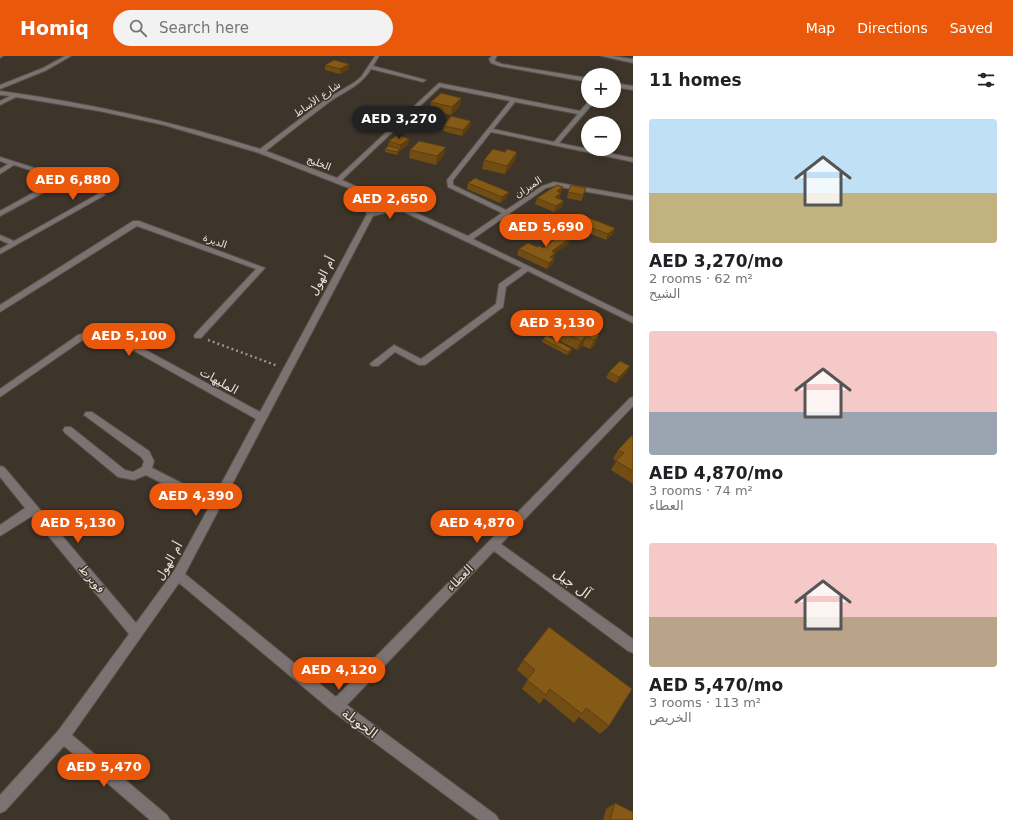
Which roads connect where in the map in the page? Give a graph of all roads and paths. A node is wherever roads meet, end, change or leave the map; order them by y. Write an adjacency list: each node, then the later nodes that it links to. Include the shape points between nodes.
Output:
1 (70, 56): 10 (street)
2 (377, 56): 6 (street, شارع الأساط)
3 (495, 56): 7 (street, via 493,62 501,65)
4 (602, 56): 5 (street)
5 (633, 61)
6 (368, 67): 8 (street); 20 (street, شارع الأساط, via 363,78 357,83 327,101)
7 (581, 79)
8 (423, 80)
9 (621, 86): 11 (street)
10 (0, 87)
11 (633, 88)
12 (0, 93): 13 (street, الخليج)
13 (16, 95): 15 (street); 20 (street, الخليج, via 146,119)
14 (513, 100): 17 (street); 18 (street); 26 (street, via 439,85)
15 (0, 103)
16 (586, 108): 17 (street)
17 (581, 114): 19 (street)
18 (490, 130): 19 (street); 31 (street, via 450,180 450,186)
19 (556, 143): 22 (street)
20 (262, 152): 26 (street, الخليج)
21 (0, 160): 23 (street)
22 (633, 160)
23 (13, 163): 24 (street); 25 (street)
24 (0, 172)
25 (64, 179): 32 (street); 36 (street, via 99,190 102,195)
26 (338, 181): 27 (street, الخليج)
27 (351, 187): 28 (street, الخليج); 33 (street)
28 (379, 198): 30 (street, الخليج); 33 (street, أم الهول)
29 (633, 198): 31 (street, الميزان, via 566,184 554,184 544,187)
30 (408, 211): 33 (street, via 389,210); 35 (street, الخليج)
31 (508, 213): 35 (street, الميزان)
32 (0, 214)
33 (371, 214): 43 (street, أم الهول)
34 (0, 236): 36 (street)
35 (467, 240): 38 (street, الخليج)
36 (14, 244): 37 (street)
37 (0, 252)
38 (526, 269): 40 (street, الخليج); 42 (street, via 502,286 500,305 422,363 394,348)
39 (0, 309): 41 (street, الديرة, via 136,223 261,268)
40 (633, 320)
41 (198, 336): 43 (path)
42 (375, 364)
43 (287, 369): 47 (street, أم الهول)
44 (0, 394): 47 (street, المليهات, via 80,337 95,332 113,336)
45 (632, 401): 54 (street, العطاء)
46 (89, 415): 50 (street, via 145,454 149,461)
47 (262, 418): 51 (street, أم الهول)
48 (68, 430): 50 (street, via 122,474 134,476)
49 (0, 470): 52 (street, فويرط)
50 (146, 470): 51 (street)
51 (215, 505): 55 (street, أم الهول)
52 (33, 509): 53 (street); 56 (street, فويرط)
53 (0, 531)
54 (493, 544): 57 (street, آل جيل); 58 (street, العطاء)
55 (178, 575): 56 (street, أم الهول); 58 (street, الحويلة)
56 (137, 634): 59 (street, أم الهول)
57 (633, 647)
58 (337, 706): 62 (street, الحويلة)
59 (63, 736): 60 (street, أم الهول); 61 (street)
60 (0, 806)
61 (162, 820)
62 (491, 820)

